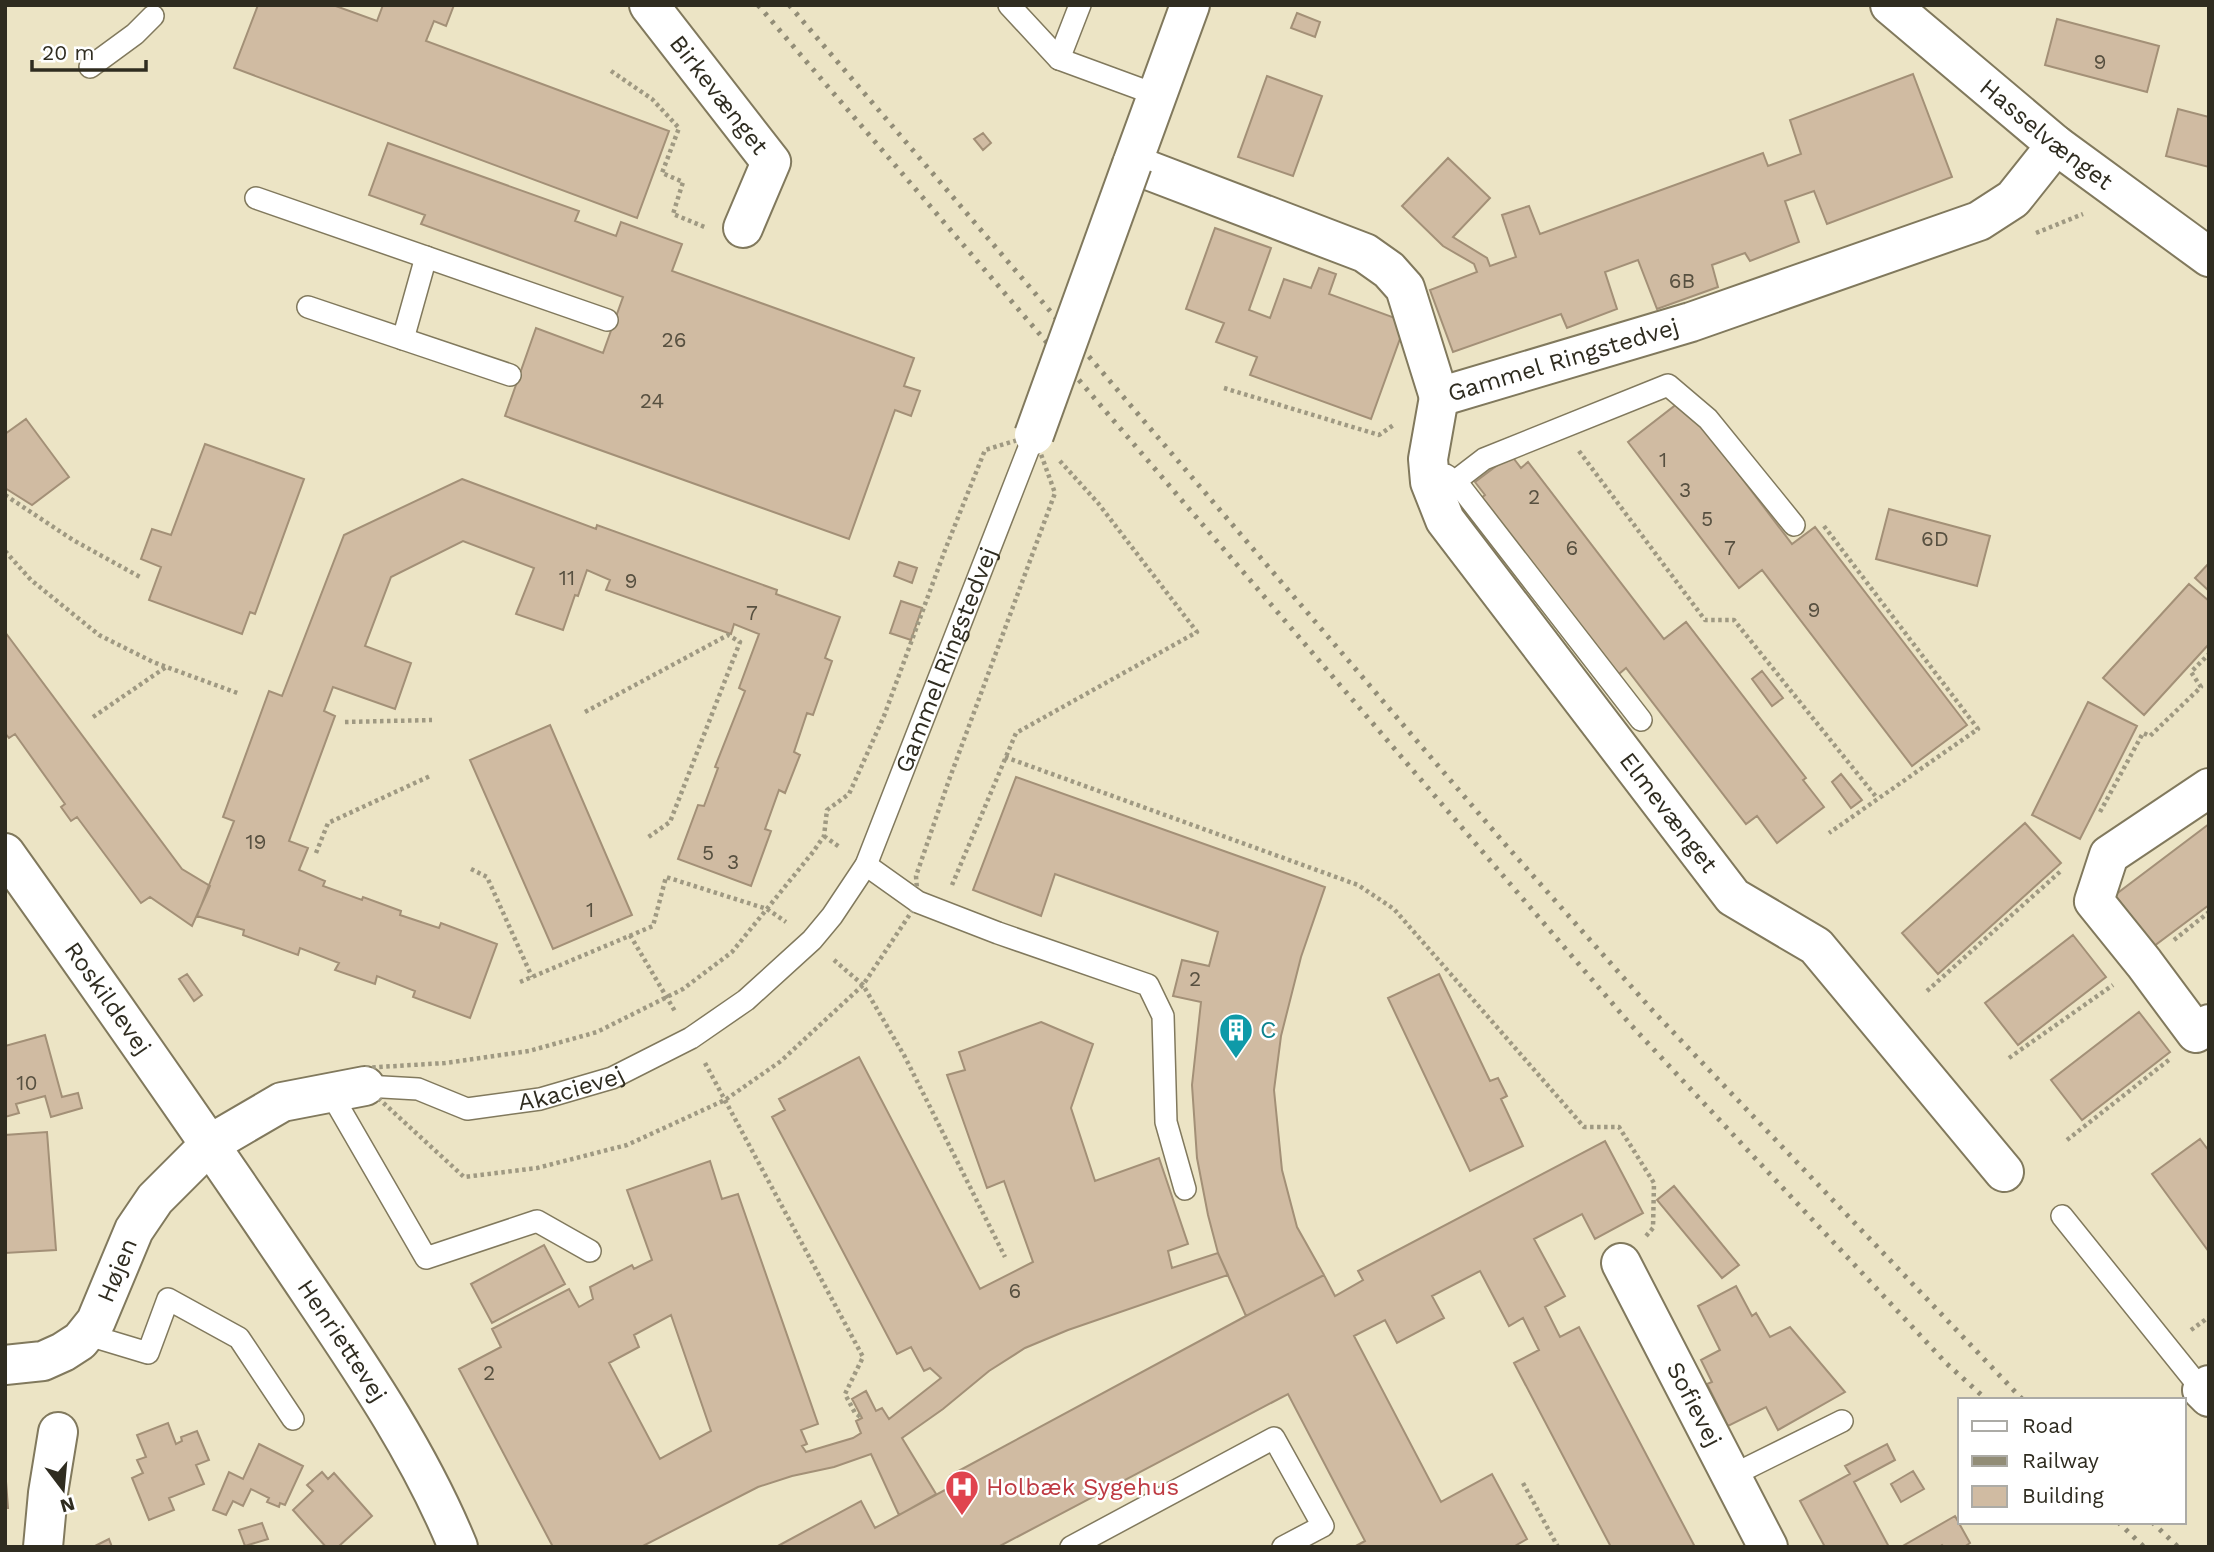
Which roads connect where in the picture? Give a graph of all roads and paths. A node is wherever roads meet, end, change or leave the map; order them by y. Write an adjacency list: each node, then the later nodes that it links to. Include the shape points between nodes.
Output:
1 (649, 5): 14 (street, Birkevænget, via 771,162)
2 (1009, 5): 7 (lane)
3 (1080, 5): 7 (lane)
4 (1190, 5): 10 (street, Gammel Ringstedvej)
5 (1890, 5): 11 (street, Hasselvænget)
6 (153, 16): 8 (lane)
7 (1059, 60): 10 (lane)
8 (90, 67)
9 (611, 71): 14 (path, via 652,99 679,128 662,173 683,182 674,214 712,230)
10 (1157, 95): 12 (street, Gammel Ringstedvej)
11 (2056, 145): 16 (street, Hasselvænget); 22 (street, Gammel Ringstedvej, via 2013,200 1979,221 1691,322)
12 (1132, 164): 22 (street, Gammel Ringstedvej, via 1365,253 1389,270 1405,288); 24 (street, Gammel Ringstedvej, bridge)
13 (256, 198): 15 (lane)
14 (743, 228)
15 (426, 257): 18 (lane); 19 (lane)
16 (2209, 257)
17 (308, 307): 19 (lane)
18 (607, 320)
19 (403, 339): 20 (lane)
20 (510, 374)
21 (1224, 387): 22 (path, via 1379,435)
22 (1439, 397): 25 (street, Elmevænget)
23 (1562, 428): 25 (lane); 27 (lane, via 1668,385 1708,419); 40 (path, via 1704,620 1734,620)
24 (1045, 451): 37 (path, via 1098,503 1197,632 1016,733); 45 (lane, Gammel Ringstedvej); 49 (path, via 985,450 884,716 849,794 827,810 824,836)
25 (1441, 471): 35 (lane, via 1462,489); 64 (street, Elmevænget, via 1430,482 1445,520 1733,897 1816,946)
26 (5, 495): 29 (path)
27 (1794, 525): 40 (path, via 1818,517 1978,729)
28 (5, 551): 30 (path, via 31,580 99,635)
29 (140, 577)
30 (166, 667): 31 (path); 33 (path)
31 (240, 694)
32 (585, 712): 42 (path, via 728,635 740,642 670,822)
33 (93, 717)
34 (432, 720): 36 (path)
35 (1640, 720)
36 (345, 722)
37 (1005, 757): 50 (path); 69 (path, via 1358,885 1394,909 1584,1127 1619,1128 1654,1183 1653,1228)
38 (430, 776): 44 (path, via 328,823)
39 (2209, 789): 53 (street, via 2109,855 2094,901)
40 (1877, 798): 41 (path)
41 (1829, 833)
42 (647, 838)
43 (5, 853): 63 (street, Roskildevej)
44 (316, 853)
45 (866, 865): 50 (lane, via 918,902); 52 (lane, Akacievej)
46 (471, 869): 54 (path, via 487,877)
47 (2047, 882): 48 (path)
48 (2056, 892)
49 (767, 909): 51 (path, via 666,877 653,926); 52 (path); 56 (path, via 732,951)
50 (942, 911): 65 (lane, via 1147,985 1163,1016 1166,1122)
51 (630, 935): 54 (path); 56 (path)
52 (812, 940): 58 (lane, Akacievej, via 746,1000); 68 (path, via 863,985 905,1056)
53 (2144, 963): 57 (street, via 2196,1033); 60 (path)
54 (532, 977): 55 (path)
55 (520, 982)
56 (667, 997): 58 (path); 61 (path, via 597,1032 528,1051 363,1068)
57 (2209, 1024)
58 (691, 1038): 61 (lane, Akacievej, via 612,1078 540,1099 467,1109 418,1089); 73 (path, via 863,1357 845,1394)
59 (2178, 1054): 62 (path)
60 (2009, 1058)
61 (347, 1089): 63 (street, Akacievej, via 282,1102); 67 (lane, via 426,1258 537,1222)
62 (2067, 1140)
63 (210, 1144): 70 (street, Højen, via 155,1199 134,1230 96,1321); 80 (street, Henriettevej, via 360,1367 434,1492)
64 (2004, 1172)
65 (1185, 1189)
66 (2062, 1216): 72 (lane)
67 (590, 1251)
68 (1005, 1257)
69 (1621, 1263): 77 (street, Sofievej)
70 (85, 1334): 71 (street, Højen, via 53,1357); 74 (lane, via 148,1353 168,1299 239,1338)
71 (5, 1365)
72 (2207, 1391)
73 (862, 1418)
74 (293, 1419)
75 (1842, 1421): 77 (lane)
76 (58, 1432): 79 (street)
77 (1731, 1476): 84 (street, Sofievej)
78 (1523, 1483): 83 (path)
79 (44, 1547)
80 (458, 1547)
81 (1071, 1547): 82 (lane, via 1274,1438 1324,1526)
82 (1283, 1547)
83 (1558, 1547)
84 (1768, 1547)

